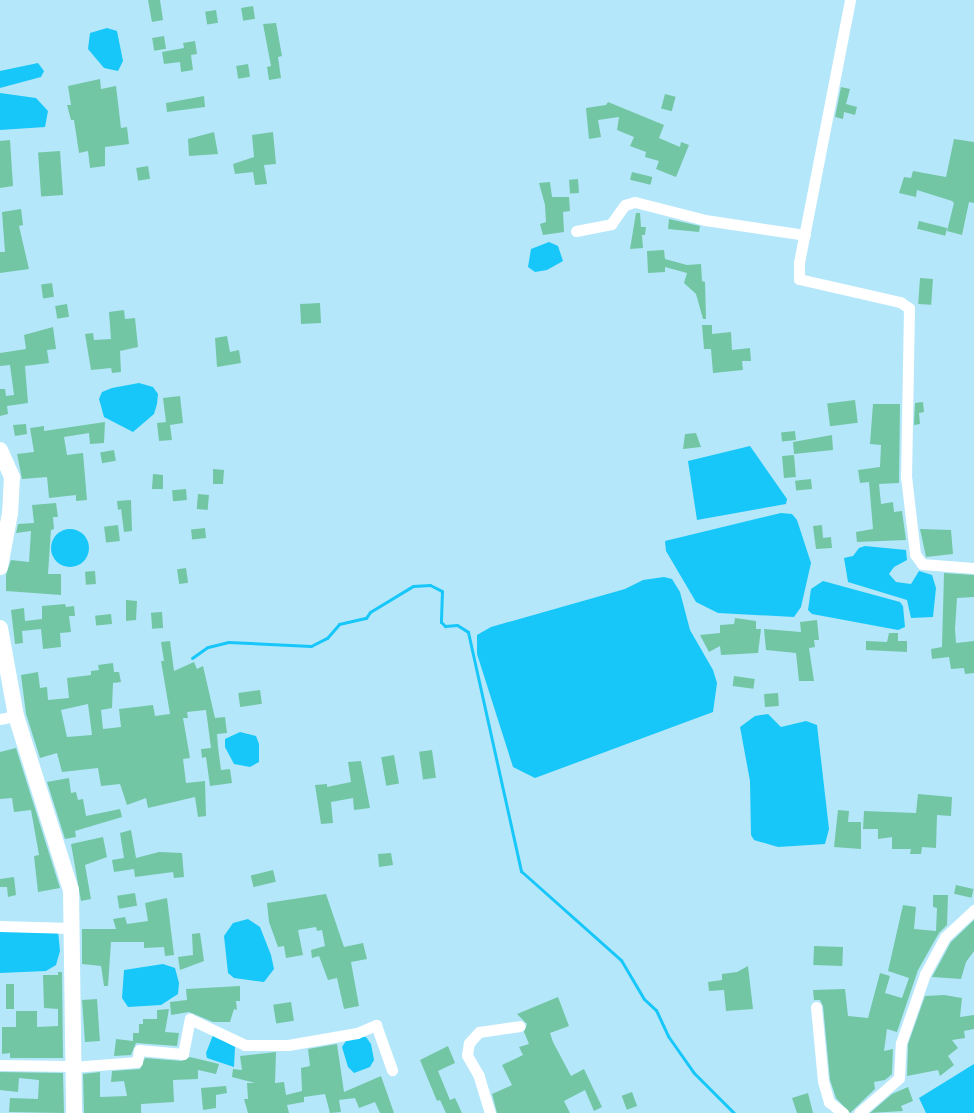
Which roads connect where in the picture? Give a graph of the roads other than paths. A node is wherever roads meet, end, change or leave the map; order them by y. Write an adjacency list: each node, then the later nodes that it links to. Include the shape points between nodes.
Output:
1 (850, 0): 3 (street)
2 (576, 230): 3 (street, via 611,224 625,205 635,202 705,220)
3 (805, 235): 6 (street, via 799,279 900,302 910,308 906,476 916,554 922,564)
4 (0, 450): 5 (street, via 12,477 10,513)
5 (0, 567)
6 (974, 568)
7 (0, 628): 8 (street)
8 (8, 717): 11 (street, via 71,890)
9 (974, 910): 20 (street, via 945,937 925,974 901,1044 899,1078)
10 (0, 926): 11 (street)
11 (72, 928): 15 (street)
12 (816, 1007): 19 (street, via 823,1082 829,1102)
13 (520, 1026): 18 (street, via 479,1032 469,1043 467,1055 479,1076)
14 (0, 1064): 15 (street)
15 (72, 1066): 16 (street, via 137,1062 139,1050 182,1054 190,1019 246,1045 288,1044 357,1033 376,1025); 17 (street)
16 (392, 1070)
17 (74, 1113)
18 (490, 1113)
19 (842, 1113)
20 (859, 1113)

